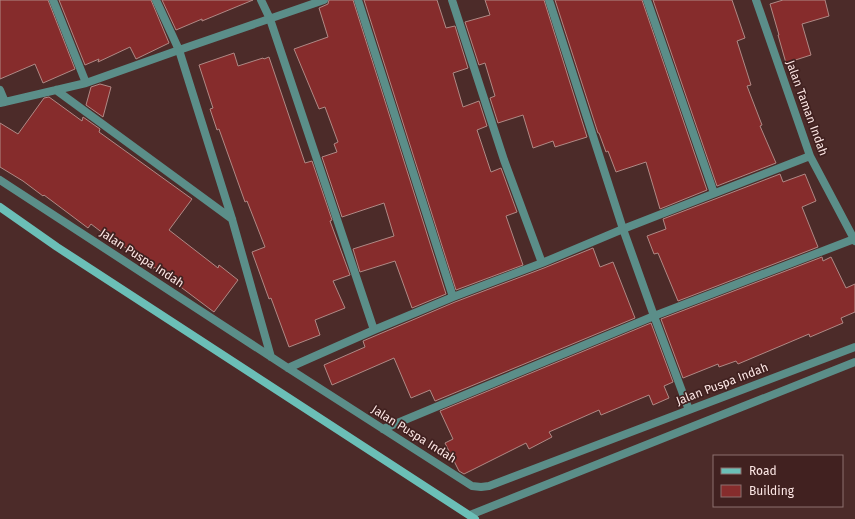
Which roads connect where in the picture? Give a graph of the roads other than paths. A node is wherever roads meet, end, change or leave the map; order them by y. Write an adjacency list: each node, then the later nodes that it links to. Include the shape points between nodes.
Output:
1 (54, 0): 12 (street)
2 (156, 0): 11 (street)
3 (261, 0): 10 (street)
4 (324, 0): 10 (street)
5 (358, 0): 24 (street)
6 (452, 0): 23 (street, via 504,160)
7 (549, 0): 21 (street)
8 (647, 0): 18 (street)
9 (756, 0): 16 (street, Jalan Taman Indah)
10 (270, 19): 11 (street); 26 (street)
11 (179, 50): 12 (street); 20 (street)
12 (86, 83): 14 (street)
13 (0, 90): 15 (street)
14 (56, 90): 15 (street); 20 (street)
15 (3, 102)
16 (810, 156): 18 (street); 22 (street, Jalan Taman Indah)
17 (0, 180): 28 (street, Jalan Puspa Indah)
18 (714, 194): 21 (street)
19 (0, 207): 33 (street, via 57,247)
20 (232, 219): 28 (street)
21 (623, 229): 23 (street); 25 (street)
22 (854, 240): 25 (street)
23 (542, 263): 24 (street)
24 (453, 297): 26 (street)
25 (654, 316): 31 (street); 32 (street)
26 (374, 330): 30 (street)
27 (855, 347): 31 (street, Jalan Puspa Indah)
28 (271, 357): 30 (street, Jalan Puspa Indah)
29 (855, 362): 33 (street)
30 (288, 368): 32 (street, Jalan Puspa Indah)
31 (689, 410): 32 (street, Jalan Puspa Indah, via 481,487 472,486)
32 (383, 429)
33 (472, 517)

